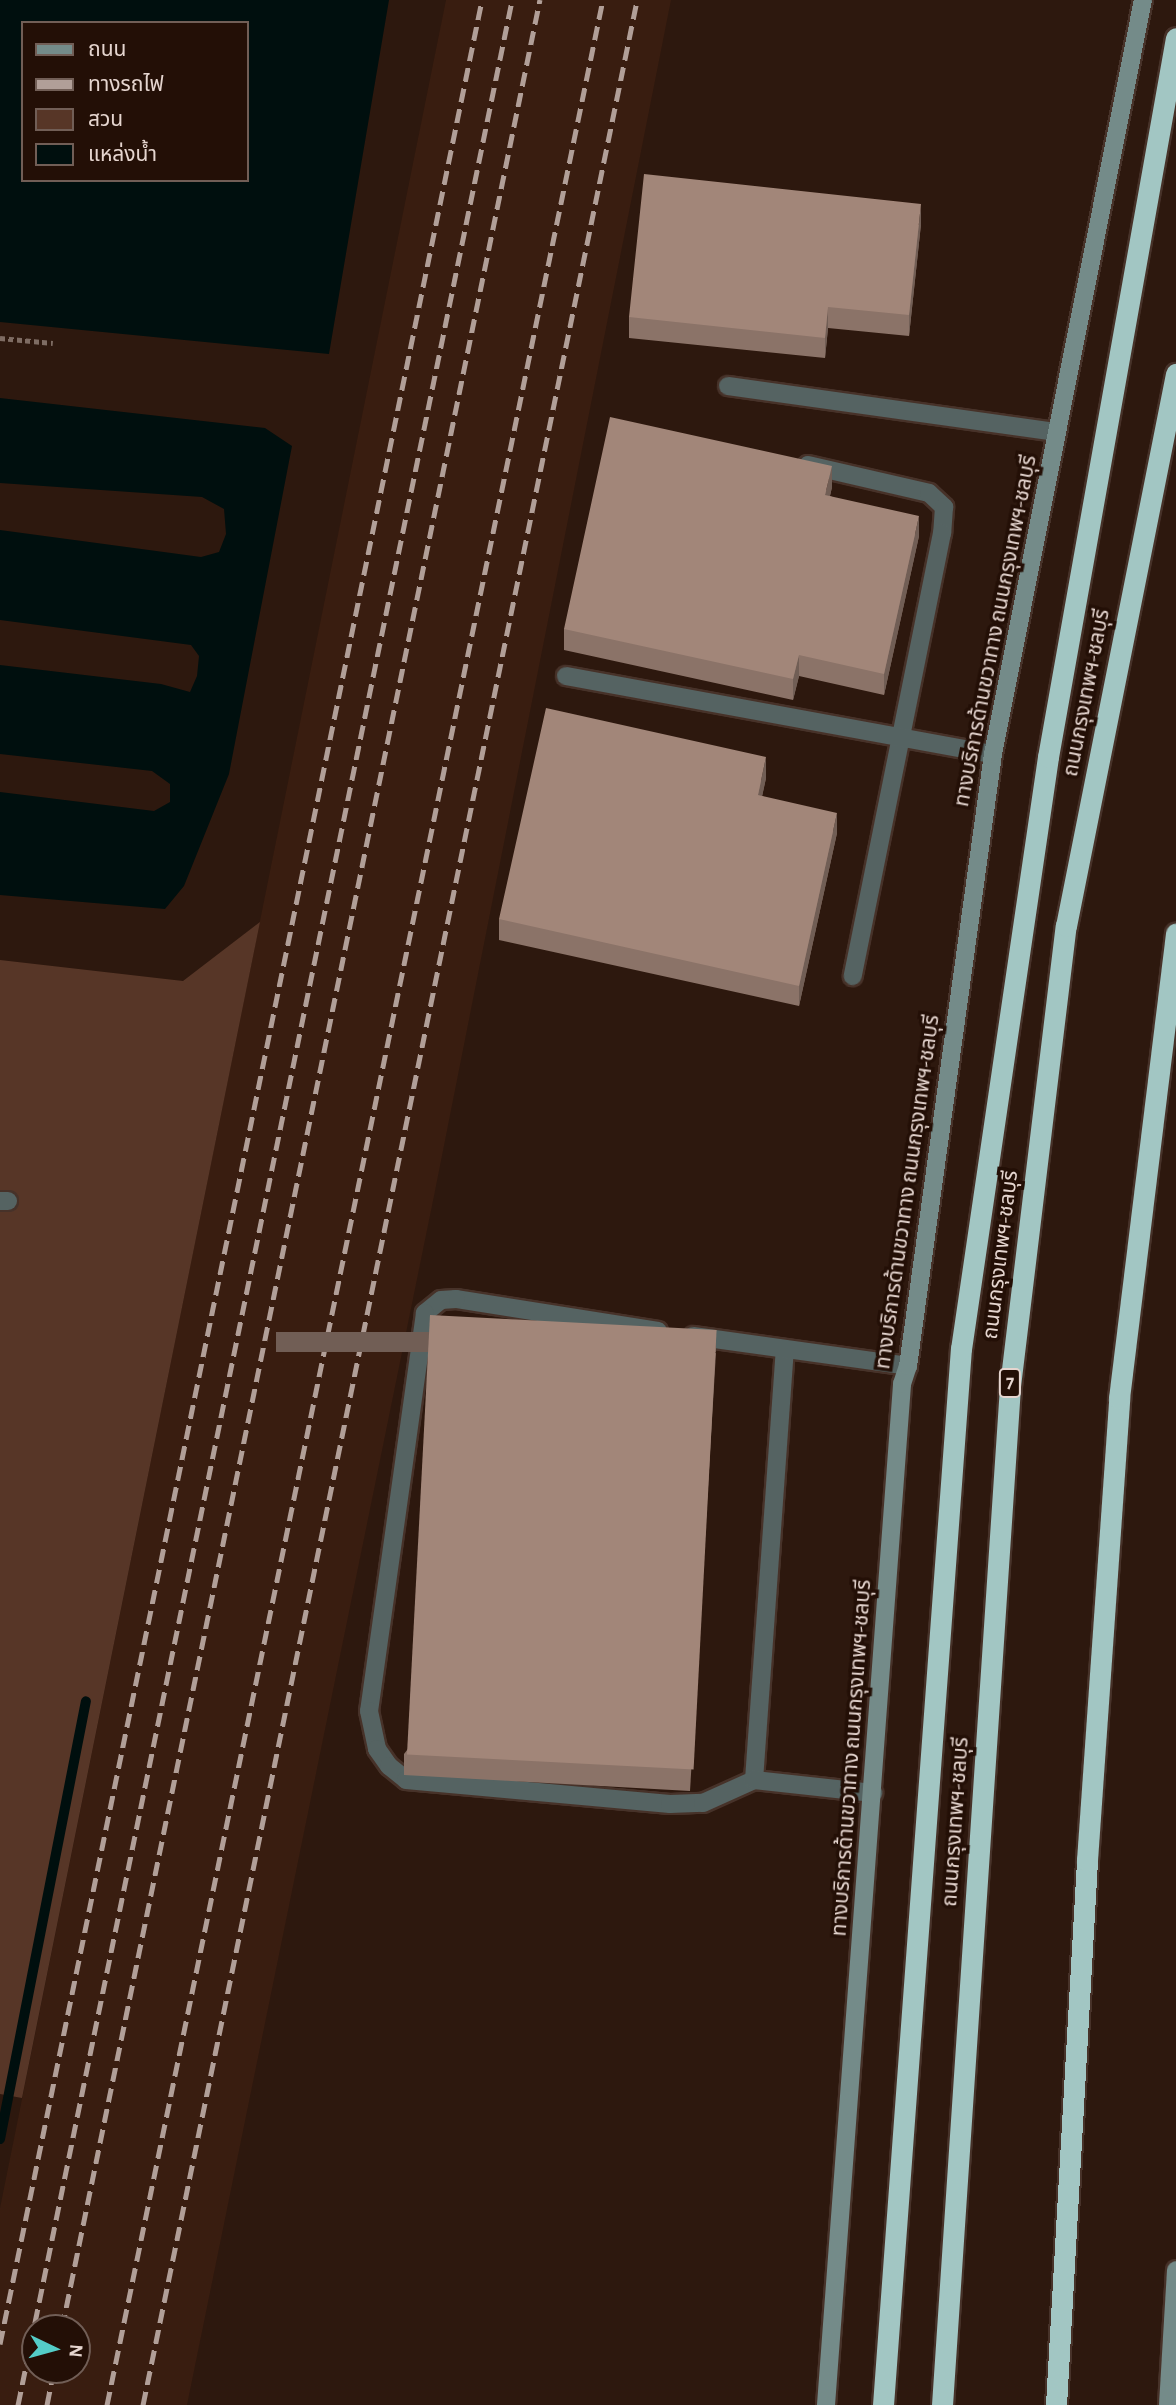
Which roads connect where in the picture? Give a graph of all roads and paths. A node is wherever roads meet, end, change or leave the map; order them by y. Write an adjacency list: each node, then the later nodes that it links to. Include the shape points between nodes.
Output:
1 (1143, 0): 7 (main road, ทางบริการด้านขวาทาง ถนนกรุงเทพฯ-ชลบุรี)
2 (1176, 38): 20 (highway, via 1048,757 961,1349)
3 (0, 338): 4 (path)
4 (54, 343)
5 (1176, 374): 21 (highway, ถนนกรุงเทพฯ-ชลบุรี / 7, via 1066,926 1010,1386)
6 (729, 386): 7 (lane)
7 (1057, 432): 11 (main road, ทางบริการด้านขวาทาง ถนนกรุงเทพฯ-ชลบุรี)
8 (787, 460): 10 (lane, via 929,493 944,507)
9 (566, 676): 10 (lane)
10 (899, 737): 11 (lane); 13 (lane)
11 (993, 754): 15 (main road, ทางบริการด้านขวาทาง ถนนกรุงเทพฯ-ชลบุรี)
12 (1176, 933): 22 (highway, via 1119,1398)
13 (853, 976)
14 (785, 1351): 15 (lane); 16 (lane); 16 (lane, via 456,1299 432,1305 425,1313 369,1711 377,1749 406,1780 670,1804 703,1803)
15 (908, 1366): 17 (main road, ทางบริการด้านขวาทาง ถนนกรุงเทพฯ-ชลบุรี, via 902,1384)
16 (754, 1780): 17 (lane)
17 (873, 1793): 19 (main road, ทางบริการด้านขวาทาง ถนนกรุงเทพฯ-ชลบุรี)
18 (1176, 2270): 23 (main road)
19 (826, 2405)
20 (883, 2405)
21 (942, 2405)
22 (1056, 2405)
23 (1168, 2405)

